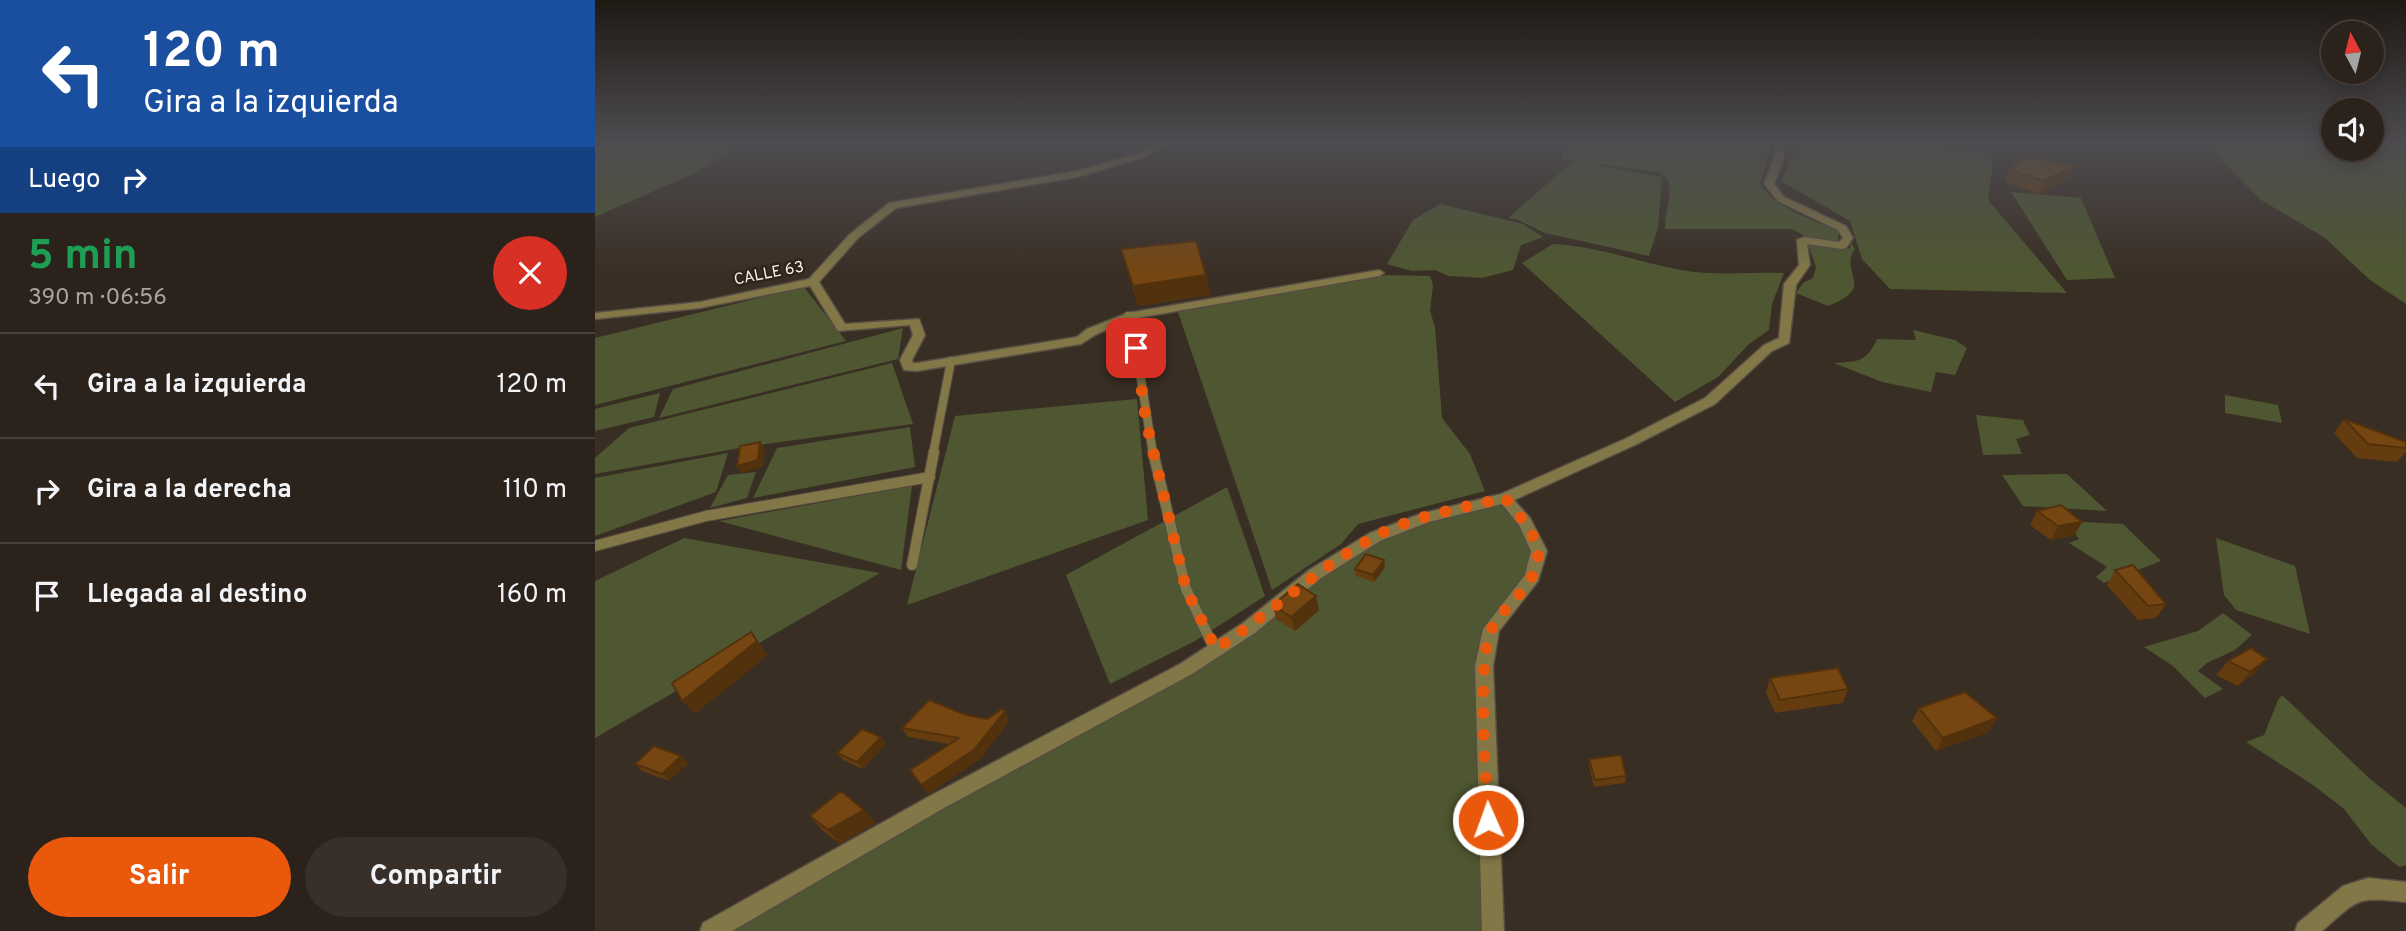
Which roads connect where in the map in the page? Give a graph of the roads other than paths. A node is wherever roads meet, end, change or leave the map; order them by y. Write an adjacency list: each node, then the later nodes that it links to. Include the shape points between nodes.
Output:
1 (998, 186): 4 (street, CALLE 63, via 893,205 855,236)
2 (1771, 186): 9 (street, via 1781,199 1842,228 1848,239 1842,246 1801,242 1806,264 1790,284 1785,340 1768,348 1710,401)
3 (1379, 273): 6 (street)
4 (813, 282): 5 (street, CALLE 63, via 700,305); 7 (street, via 842,328 915,321 919,335 906,360 908,367)
5 (595, 316)
6 (1128, 316): 7 (street, via 1081,340); 12 (lane, via 1159,483 1186,589)
7 (951, 361): 8 (lane)
8 (930, 477): 10 (lane, via 706,516); 11 (lane)
9 (1505, 498): 12 (street, via 1425,518 1375,537 1315,574); 15 (street, via 1525,522 1539,551 1532,577 1491,629 1484,666)
10 (595, 547)
11 (912, 565)
12 (1216, 649): 14 (street)
13 (2406, 892): 16 (street, via 2368,888 2350,893)
14 (711, 931)
15 (1493, 931)
16 (2307, 931)

